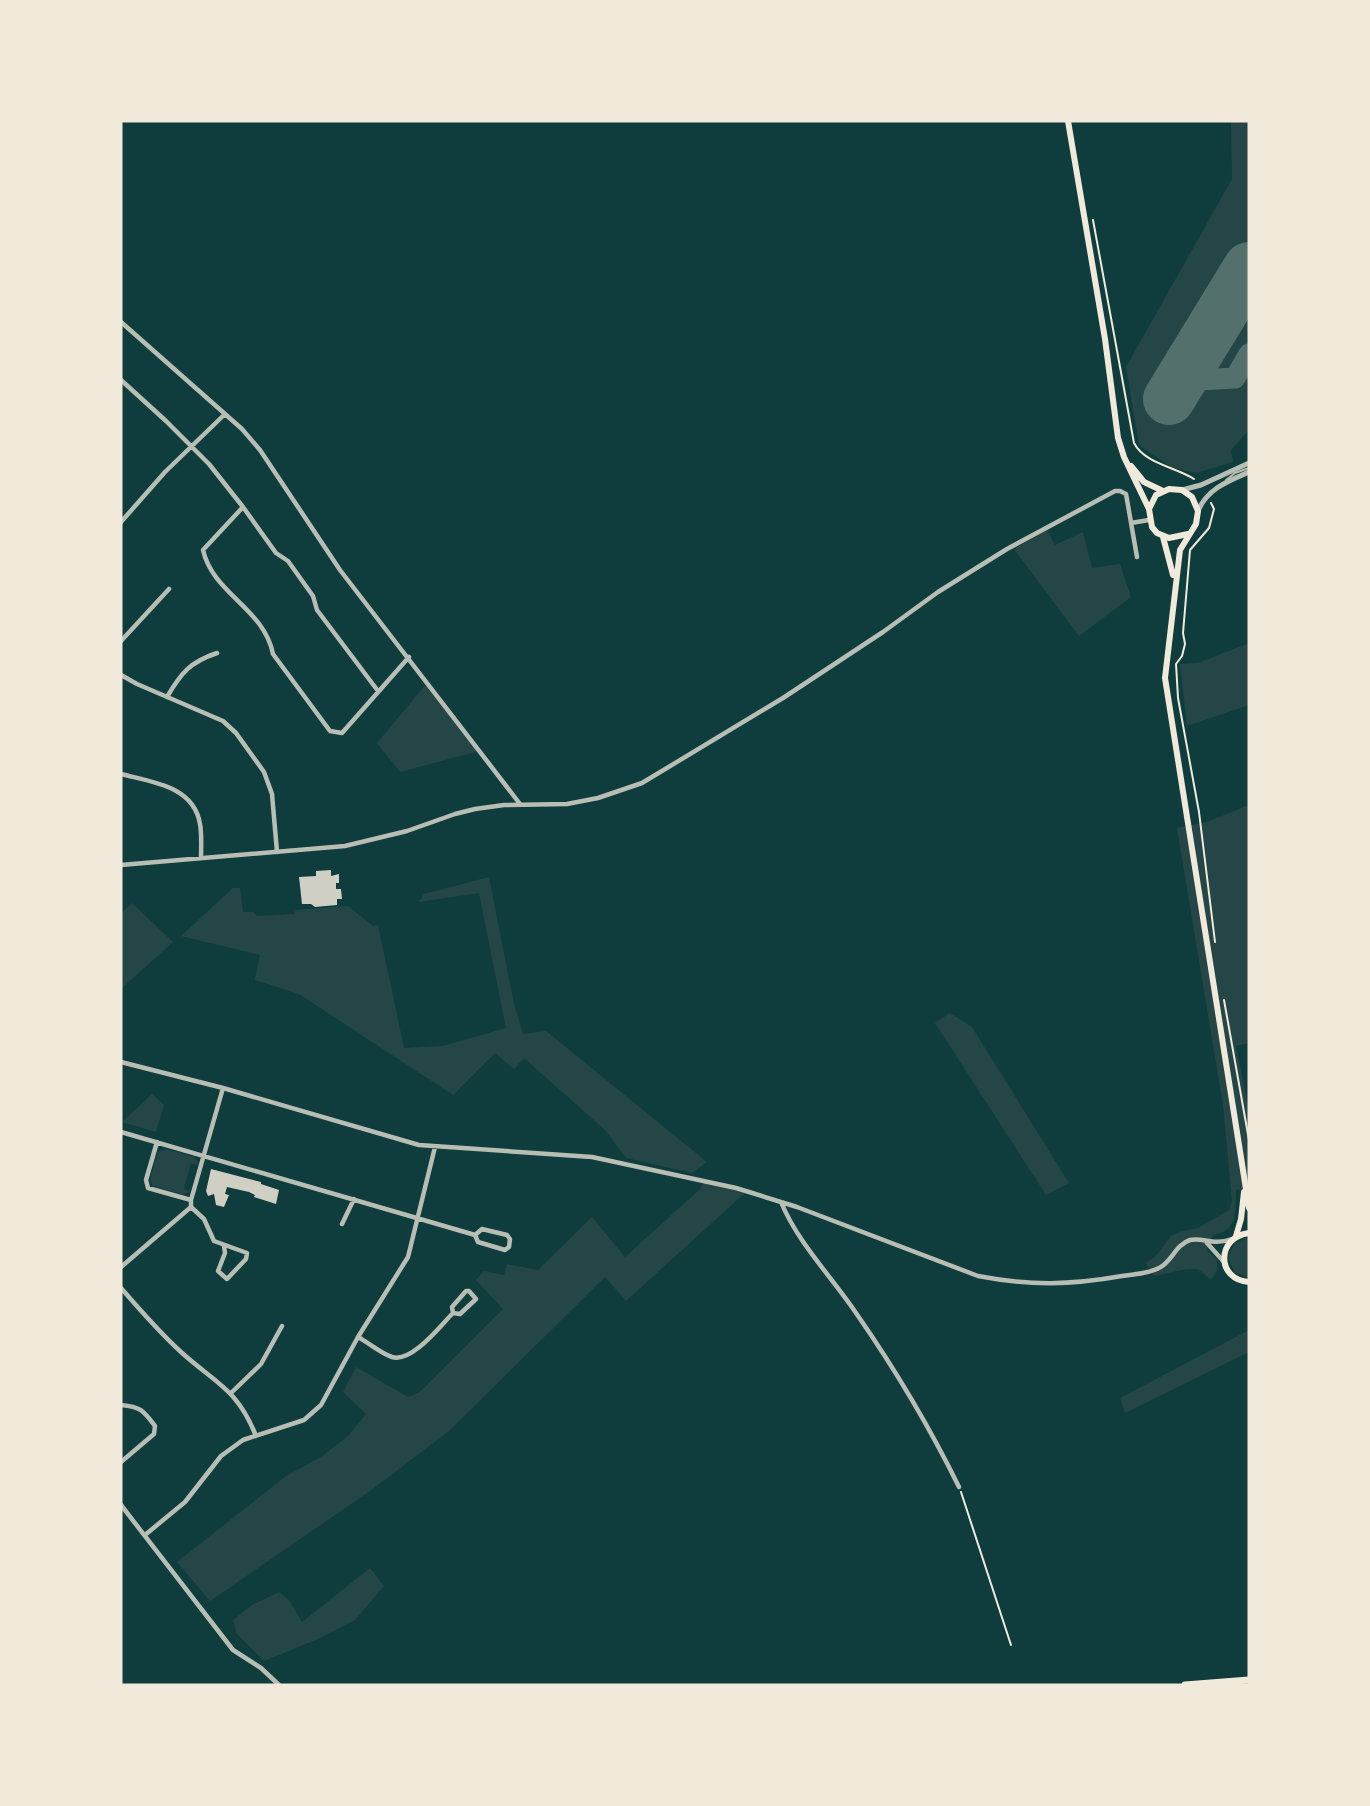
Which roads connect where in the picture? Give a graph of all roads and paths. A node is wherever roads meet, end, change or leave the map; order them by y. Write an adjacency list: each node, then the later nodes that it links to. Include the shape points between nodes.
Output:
1 (1068, 121): 6 (main road)
2 (121, 322): 4 (street)
3 (121, 380): 5 (street)
4 (225, 414): 5 (street); 23 (street, via 260,450 340,570)
5 (192, 448): 10 (street); 14 (street)
6 (1124, 457): 9 (main road, via 1144,482); 11 (main road)
7 (1249, 467): 8 (street); 12 (street, via 1208,494)
8 (1182, 490): 9 (main road); 12 (main road, via 1192,497)
9 (1163, 491): 11 (main road)
10 (243, 507): 25 (street, via 276,553 288,561 313,596 317,610); 25 (street, via 203,550 205,562 233,598 249,609 270,640 273,653 330,732 342,733)
11 (1149, 509): 13 (main road)
12 (1198, 511): 16 (main road)
13 (1149, 520): 15 (street); 17 (main road)
14 (121, 522)
15 (1131, 523): 18 (street); 28 (street, via 1126,494 1120,491 1048,526 938,592 783,698 642,783 567,804)
16 (1188, 534): 17 (main road, via 1176,539); 19 (main road)
17 (1163, 537): 19 (main road)
18 (1137, 556)
19 (1174, 584): 38 (main road, via 1165,668 1167,702)
20 (169, 589): 21 (street)
21 (121, 641)
22 (217, 653): 26 (street, via 193,662)
23 (409, 657): 25 (street); 28 (street)
24 (121, 675): 26 (street)
25 (378, 691)
26 (167, 697): 29 (street, via 223,721 250,752 272,794)
27 (121, 775): 30 (street, via 174,788 187,798 200,825)
28 (520, 804): 29 (street, via 455,814 368,842)
29 (277, 852): 30 (street)
30 (201, 858): 31 (street)
31 (121, 864)
32 (121, 1062): 33 (street)
33 (223, 1088): 36 (street); 37 (street)
34 (121, 1132): 35 (street)
35 (157, 1142): 37 (street); 40 (street, via 148,1188)
36 (435, 1147): 41 (street, via 592,1157); 44 (street)
37 (204, 1156): 39 (street); 40 (street)
38 (1245, 1183): 43 (main road); 48 (main road)
39 (354, 1199): 44 (street); 45 (street)
40 (191, 1200): 42 (street)
41 (781, 1201): 49 (street, via 968,1273 1007,1282 1083,1283 1147,1272 1163,1266 1184,1243); 62 (street, via 798,1236 896,1371)
42 (191, 1208): 50 (street, via 204,1219 214,1241); 52 (street)
43 (1249, 1208)
44 (417, 1219): 47 (street); 57 (street, via 408,1257)
45 (342, 1224)
46 (1249, 1233): 48 (main road)
47 (475, 1235): 47 (street, via 478,1242 505,1250 509,1247 507,1235 482,1229)
48 (1234, 1238): 49 (street); 51 (main road, via 1225,1250)
49 (1206, 1242): 51 (street)
50 (224, 1246): 50 (street, via 218,1271 227,1279 247,1253)
51 (1225, 1264): 53 (main road)
52 (121, 1267)
53 (1247, 1284)
54 (121, 1289): 58 (street, via 183,1355)
55 (453, 1313): 55 (street, via 460,1314 476,1299 470,1291 452,1307); 57 (street, via 414,1352 403,1357 392,1357)
56 (282, 1326): 58 (street, via 261,1364)
57 (358, 1337): 60 (street, via 314,1411 304,1420)
58 (231, 1393): 60 (street)
59 (121, 1405): 61 (street, via 145,1411 155,1426 153,1434)
60 (256, 1436): 64 (street, via 221,1456 186,1502)
61 (121, 1462)
62 (959, 1487): 65 (path)
63 (121, 1504): 64 (street)
64 (145, 1535): 67 (street, via 233,1650)
65 (1012, 1645)
66 (1249, 1680): 68 (highway)
67 (279, 1685)
68 (1185, 1685)

